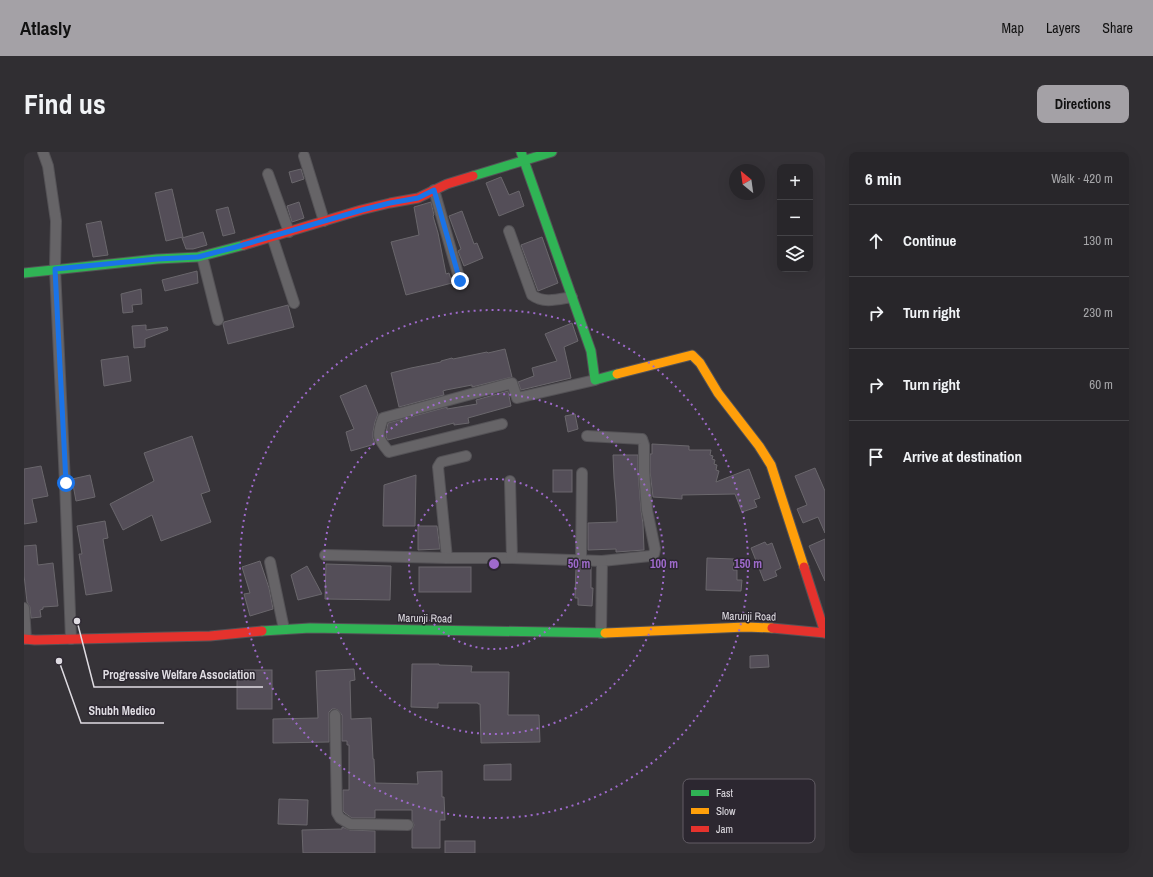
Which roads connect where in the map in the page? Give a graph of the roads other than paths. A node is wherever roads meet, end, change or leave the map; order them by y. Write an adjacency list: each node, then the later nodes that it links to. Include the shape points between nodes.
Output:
1 (43, 152): 12 (street, via 48,166 56,221)
2 (552, 152): 4 (street)
3 (304, 156): 7 (street)
4 (523, 156): 6 (street); 15 (street)
5 (268, 174): 9 (street)
6 (434, 190): 7 (street, via 418,198); 14 (street)
7 (324, 221): 9 (street)
8 (509, 231): 15 (street, via 532,296 546,300)
9 (289, 232): 10 (street)
10 (272, 236): 11 (street); 16 (street)
11 (202, 256): 12 (street); 17 (street)
12 (55, 269): 13 (street); 35 (street)
13 (24, 273)
14 (460, 281)
15 (572, 297): 18 (street, via 591,351)
16 (294, 304)
17 (218, 320)
18 (595, 380): 19 (street, via 517,398 512,383 383,418 378,433 382,445 389,452); 33 (street, via 692,355 699,360 718,392 771,465)
19 (502, 424)
20 (587, 436): 28 (street, via 642,439 644,445 647,510 654,554)
21 (466, 456): 25 (street, via 441,462 438,468)
22 (582, 472): 27 (street)
23 (510, 481): 26 (street)
24 (325, 556): 25 (street)
25 (447, 558): 26 (street)
26 (512, 558): 27 (street)
27 (581, 561): 28 (street)
28 (602, 561): 32 (street)
29 (270, 562): 31 (street)
30 (24, 608): 34 (street)
31 (284, 630): 32 (street, Marunji Road, via 310,628); 35 (street, Marunji Road, via 210,636)
32 (601, 633): 33 (street, Marunji Road, via 746,627)
33 (825, 633)
34 (25, 639): 35 (street, Marunji Road)
35 (71, 639)
36 (335, 715): 37 (street, via 337,813 340,818 350,824)
37 (408, 825)

